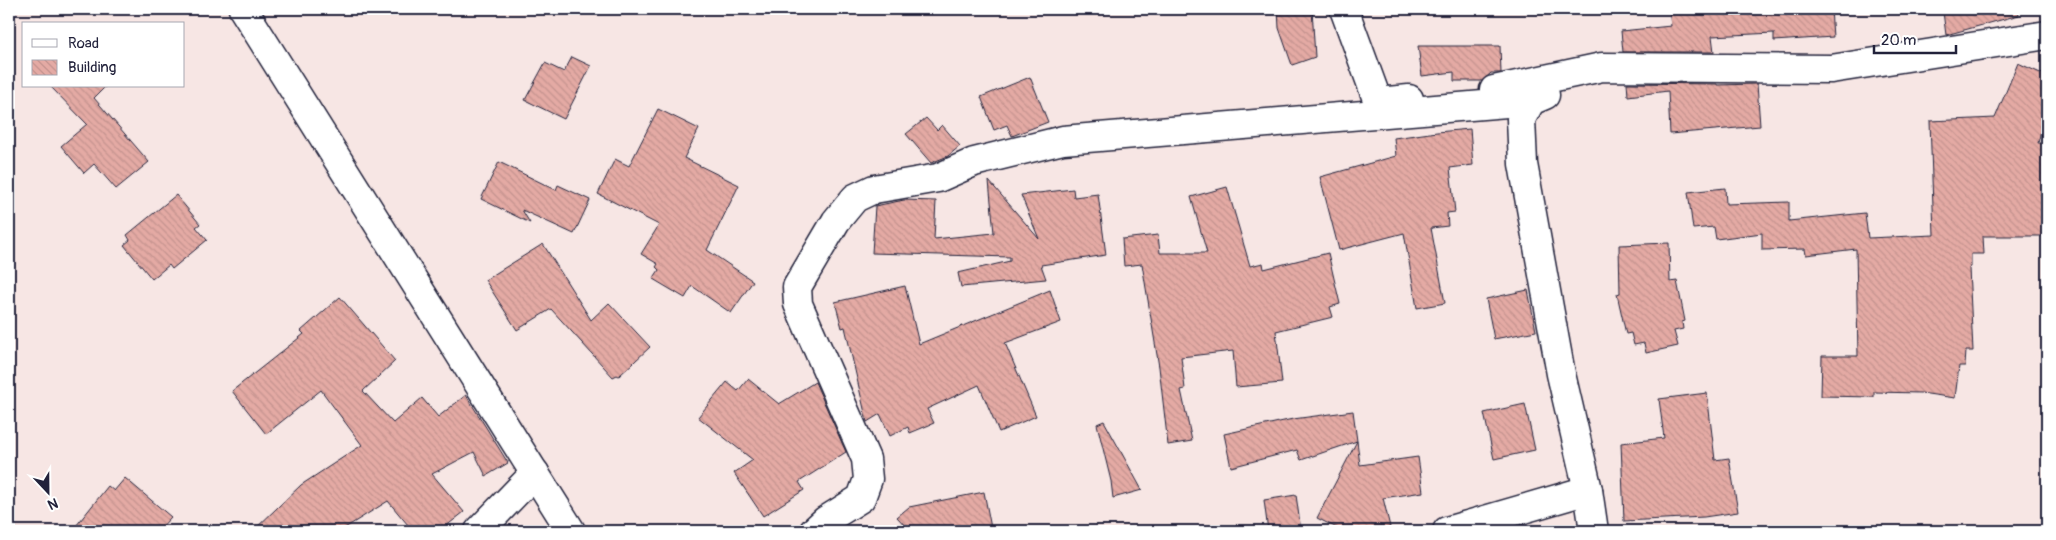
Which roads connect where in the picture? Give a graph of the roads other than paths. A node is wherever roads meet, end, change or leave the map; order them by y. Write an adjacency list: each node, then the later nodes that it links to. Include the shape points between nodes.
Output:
1 (243, 9): 6 (street)
2 (1344, 9): 4 (street, via 1378,102 1474,94)
3 (2047, 35): 4 (street, via 1831,69)
4 (1602, 67): 5 (street)
5 (1531, 101): 7 (street, via 1521,119 1524,164 1561,374); 10 (street, via 1063,140 974,162 938,178 874,190 855,198 836,221 797,286 798,304 866,459 868,478 861,498)
6 (535, 473): 8 (street); 9 (street)
7 (1588, 490): 11 (street); 12 (street)
8 (479, 531)
9 (571, 531)
10 (814, 531)
11 (1447, 531)
12 (1594, 531)

